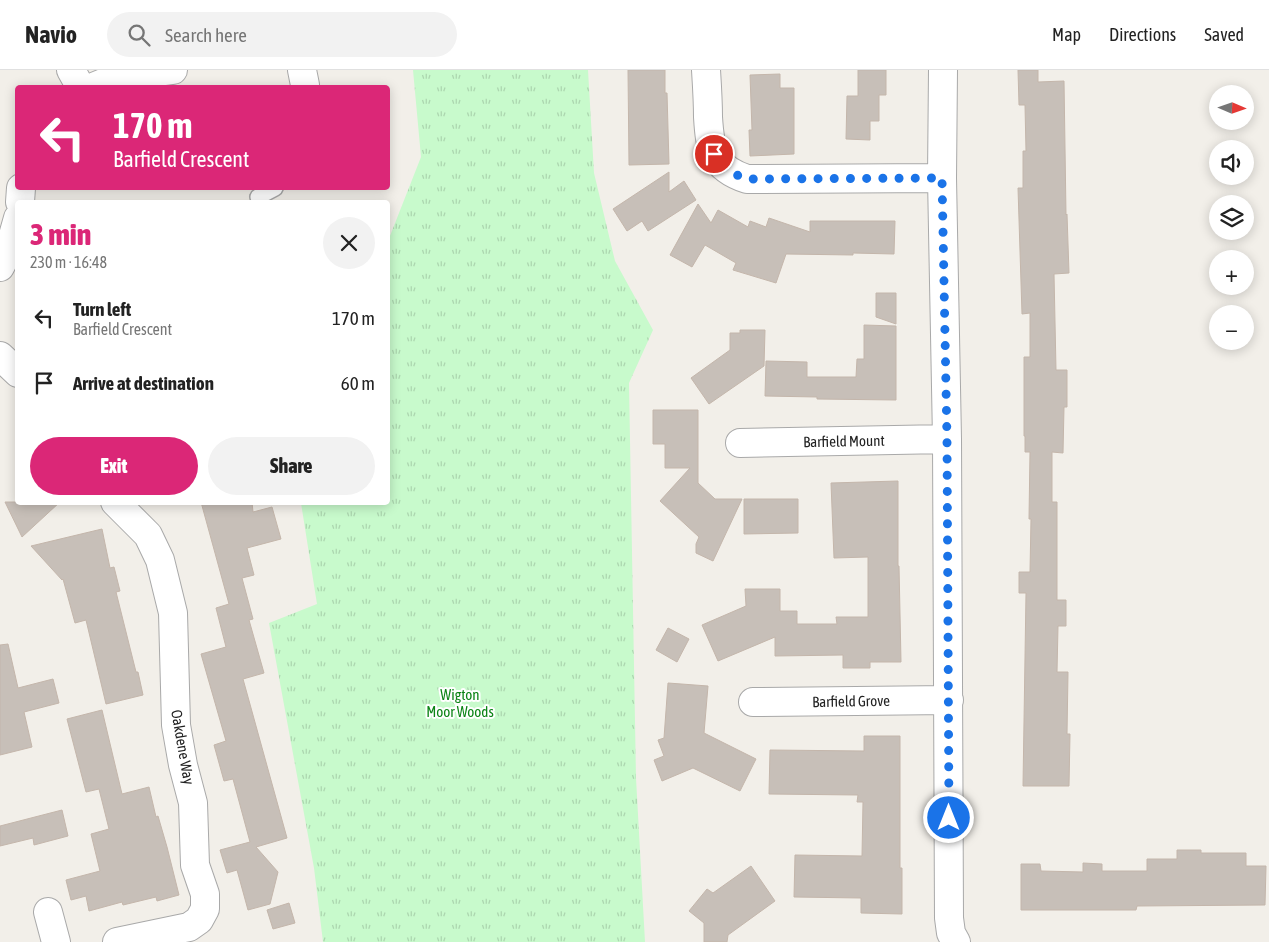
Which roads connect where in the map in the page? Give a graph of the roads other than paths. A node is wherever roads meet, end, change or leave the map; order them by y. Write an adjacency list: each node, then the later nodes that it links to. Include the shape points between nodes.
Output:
1 (71, 70): 5 (street)
2 (173, 70): 6 (street, via 115,78)
3 (706, 70): 7 (street, via 709,140 722,166 733,175 747,179)
4 (943, 70): 7 (street)
5 (79, 85)
6 (98, 85)
7 (942, 178): 14 (street)
8 (271, 190): 9 (lane)
9 (258, 197)
10 (15, 229): 11 (street)
11 (0, 267)
12 (0, 356): 13 (street)
13 (15, 370)
14 (947, 439): 15 (street, Barfield Mount); 17 (street)
15 (740, 443)
16 (118, 505): 21 (street, Oakdene Way, via 148,535 160,560 173,613 176,725 193,803 195,866 205,894 205,909 200,920 189,927)
17 (949, 700): 18 (street, Barfield Grove); 22 (street, via 949,918)
18 (753, 702)
19 (48, 912): 20 (street)
20 (56, 942)
21 (117, 942)
22 (956, 942)

